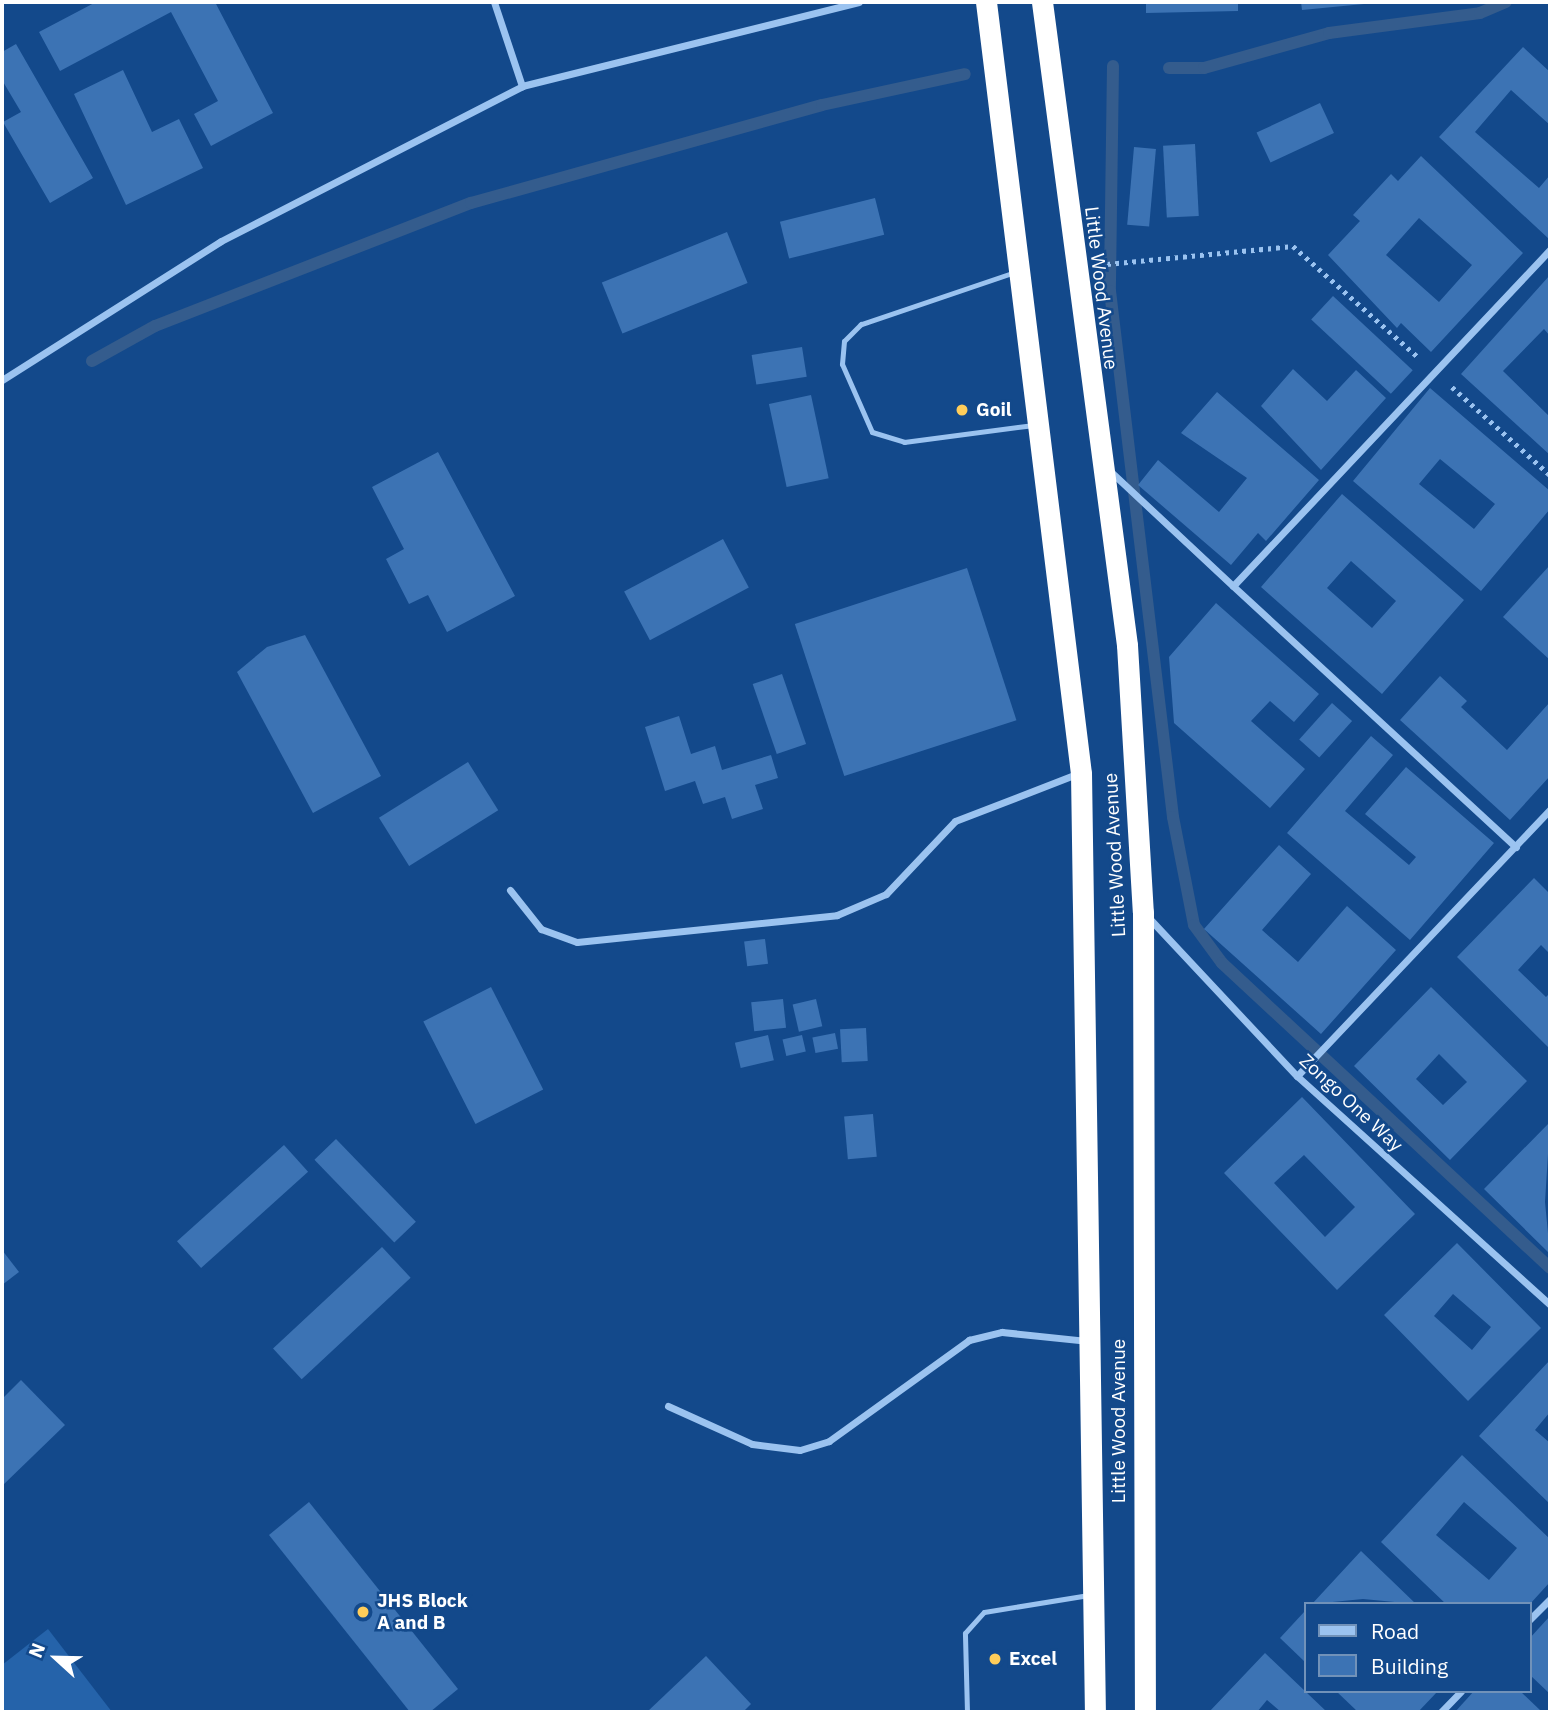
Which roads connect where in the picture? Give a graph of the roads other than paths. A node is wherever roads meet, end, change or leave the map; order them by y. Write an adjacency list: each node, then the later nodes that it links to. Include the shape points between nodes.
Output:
1 (494, 2): 5 (street)
2 (859, 2): 5 (street)
3 (986, 2): 7 (highway, Little Wood Avenue)
4 (1042, 2): 10 (highway, Little Wood Avenue)
5 (522, 86): 8 (street, via 221,241)
6 (1550, 250): 11 (street)
7 (1019, 271): 9 (highway, Little Wood Avenue); 9 (lane, via 861,324 844,341 842,364 872,432 893,439)
8 (2, 380)
9 (1037, 425): 12 (highway, Little Wood Avenue)
10 (1099, 461): 11 (street); 16 (highway, Little Wood Avenue, via 1127,645)
11 (1233, 586): 14 (street)
12 (1081, 773): 15 (street, via 956,821 887,894 837,915 577,942 541,929); 19 (highway, Little Wood Avenue)
13 (1550, 809): 14 (street)
14 (1516, 847): 17 (street)
15 (510, 890)
16 (1143, 912): 17 (street, Zongo One Way); 27 (highway, Little Wood Avenue)
17 (1297, 1076): 18 (street, Zongo One Way)
18 (1550, 1305)
19 (1087, 1341): 20 (street, via 1002,1332 969,1340 829,1441 800,1450 752,1444); 21 (highway, Little Wood Avenue)
20 (668, 1406)
21 (1092, 1595): 25 (lane, via 984,1612 965,1633); 26 (highway, Little Wood Avenue)
22 (1550, 1599): 23 (street)
23 (1531, 1618)
24 (1459, 1693): 28 (street)
25 (967, 1712)
26 (1095, 1712)
27 (1145, 1712)
28 (1441, 1712)

